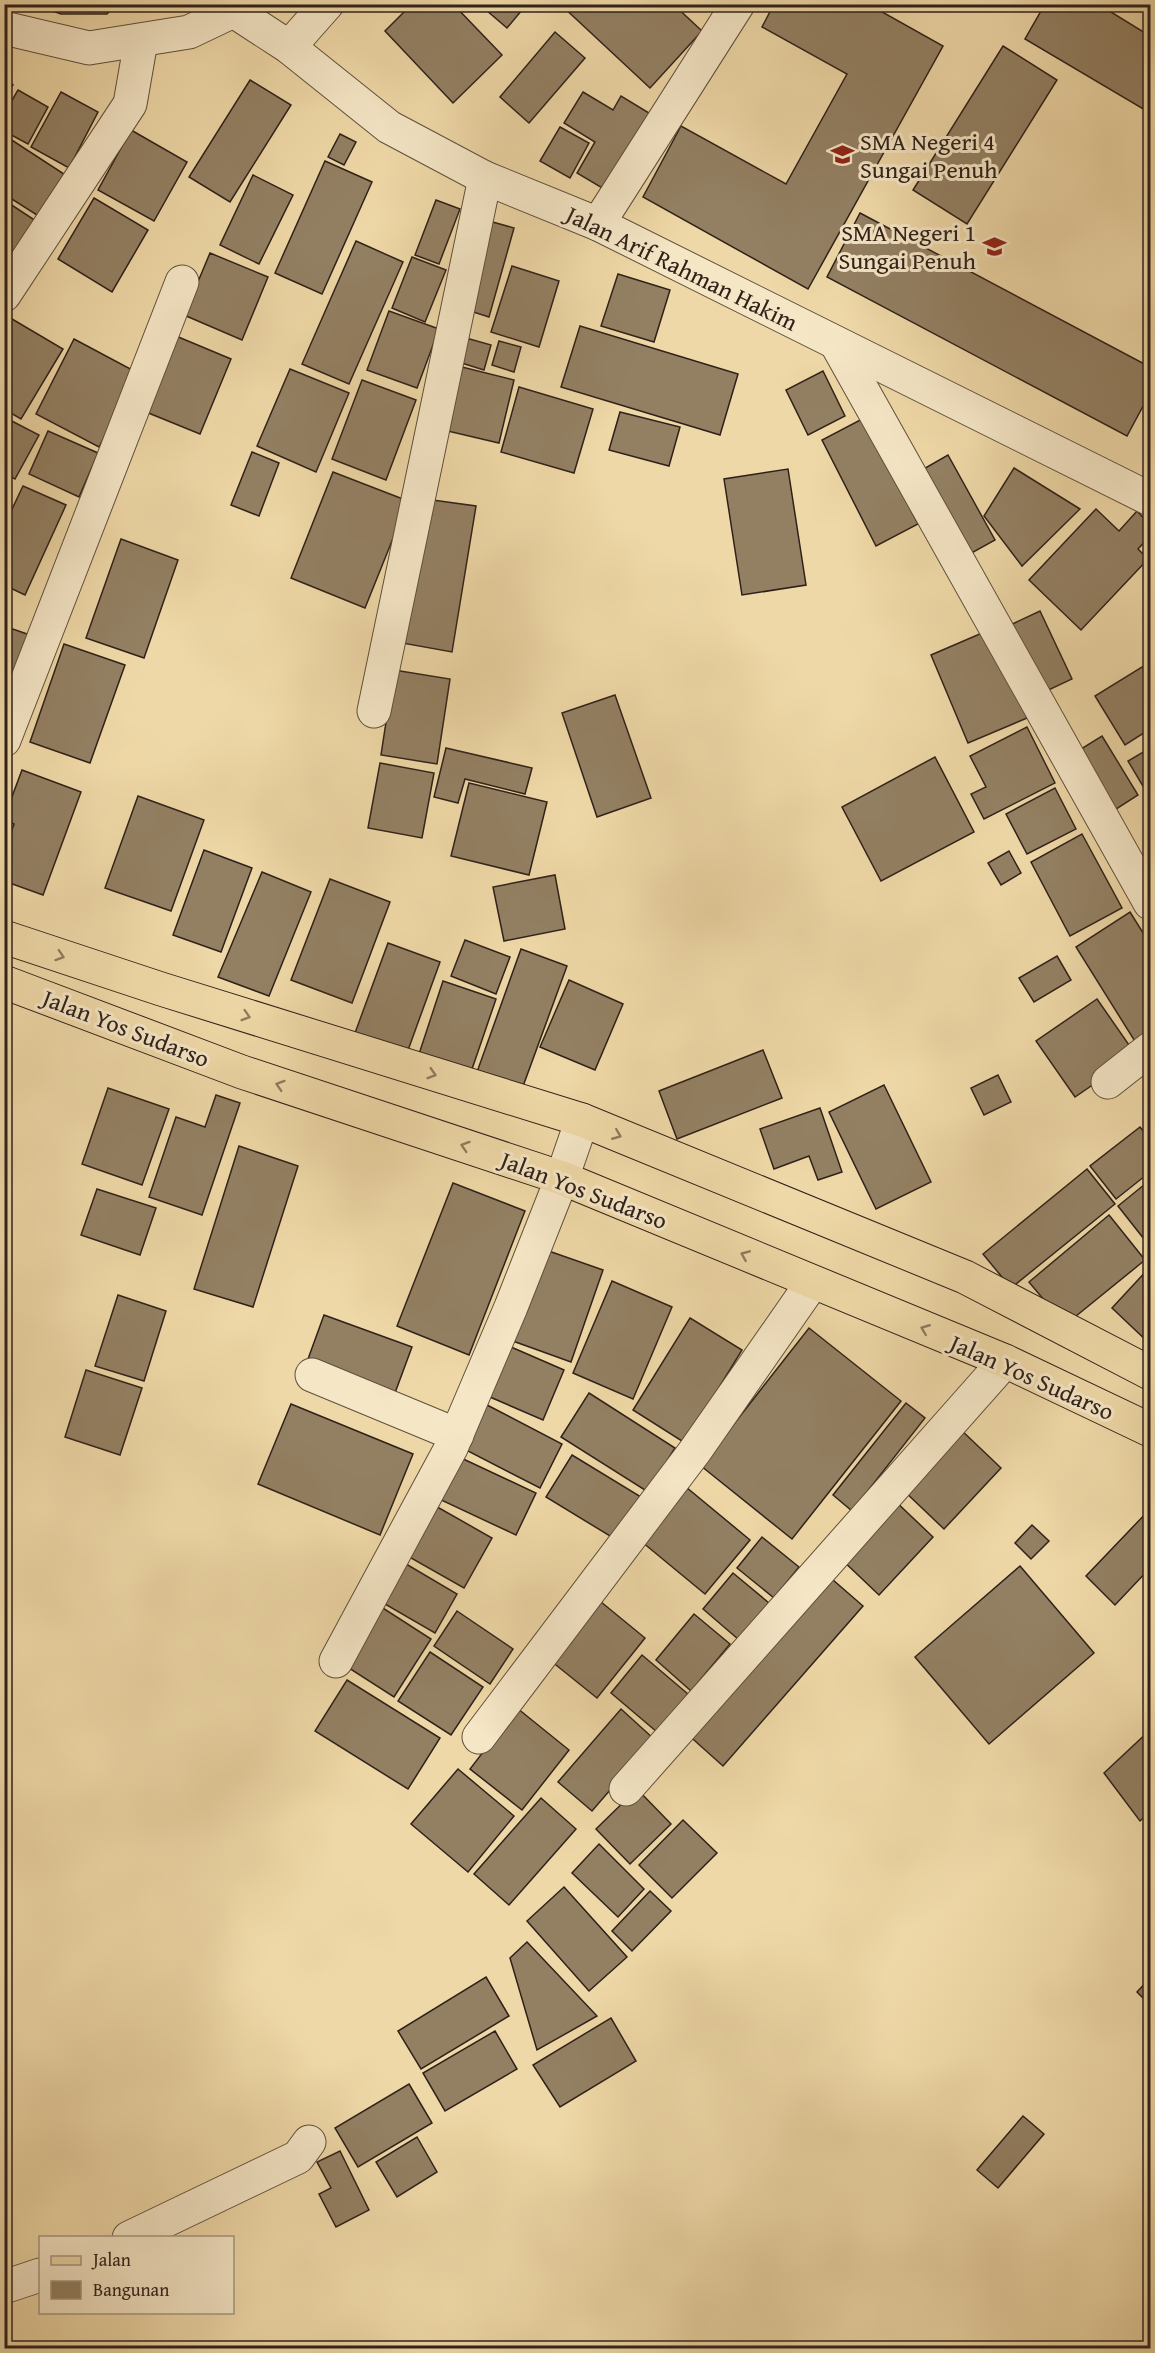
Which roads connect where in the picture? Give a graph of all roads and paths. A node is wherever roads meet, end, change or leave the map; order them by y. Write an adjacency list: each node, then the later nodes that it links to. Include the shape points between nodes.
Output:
1 (327, 4): 6 (street)
2 (738, 4): 8 (street)
3 (227, 8): 5 (street, via 189,32); 6 (street, Jalan Arif Rahman Hakim)
4 (4, 28): 5 (street, via 89,48)
5 (141, 41): 10 (street, via 130,104)
6 (289, 47): 7 (street, Jalan Arif Rahman Hakim, via 389,127)
7 (485, 178): 8 (street, Jalan Arif Rahman Hakim); 13 (street)
8 (598, 224): 11 (street, Jalan Arif Rahman Hakim)
9 (182, 282): 14 (street)
10 (4, 295)
11 (836, 343): 12 (street, Jalan Arif Rahman Hakim); 15 (street)
12 (1150, 499)
13 (374, 711)
14 (4, 740)
15 (1150, 903)
16 (4, 937): 20 (main road, Jalan Yos Sudarso, one-way to 20)
17 (4, 982): 21 (main road, Jalan Yos Sudarso, one-way to 17, via 242,1072)
18 (1150, 1050): 19 (street)
19 (1108, 1082)
20 (582, 1120): 21 (street); 24 (main road, Jalan Yos Sudarso, one-way to 24, via 964,1277)
21 (562, 1178): 22 (main road, Jalan Yos Sudarso, one-way to 21); 27 (street)
22 (812, 1283): 23 (main road, Jalan Yos Sudarso, one-way to 22); 29 (street, via 695,1451)
23 (1005, 1361): 26 (main road, Jalan Yos Sudarso); 30 (street)
24 (1150, 1373)
25 (312, 1375): 27 (street)
26 (1150, 1430)
27 (457, 1435): 28 (street)
28 (336, 1661)
29 (479, 1737)
30 (626, 1788)
31 (309, 2142): 32 (street, via 298,2157)
32 (133, 2236)
33 (39, 2275): 34 (street)
34 (4, 2287)

